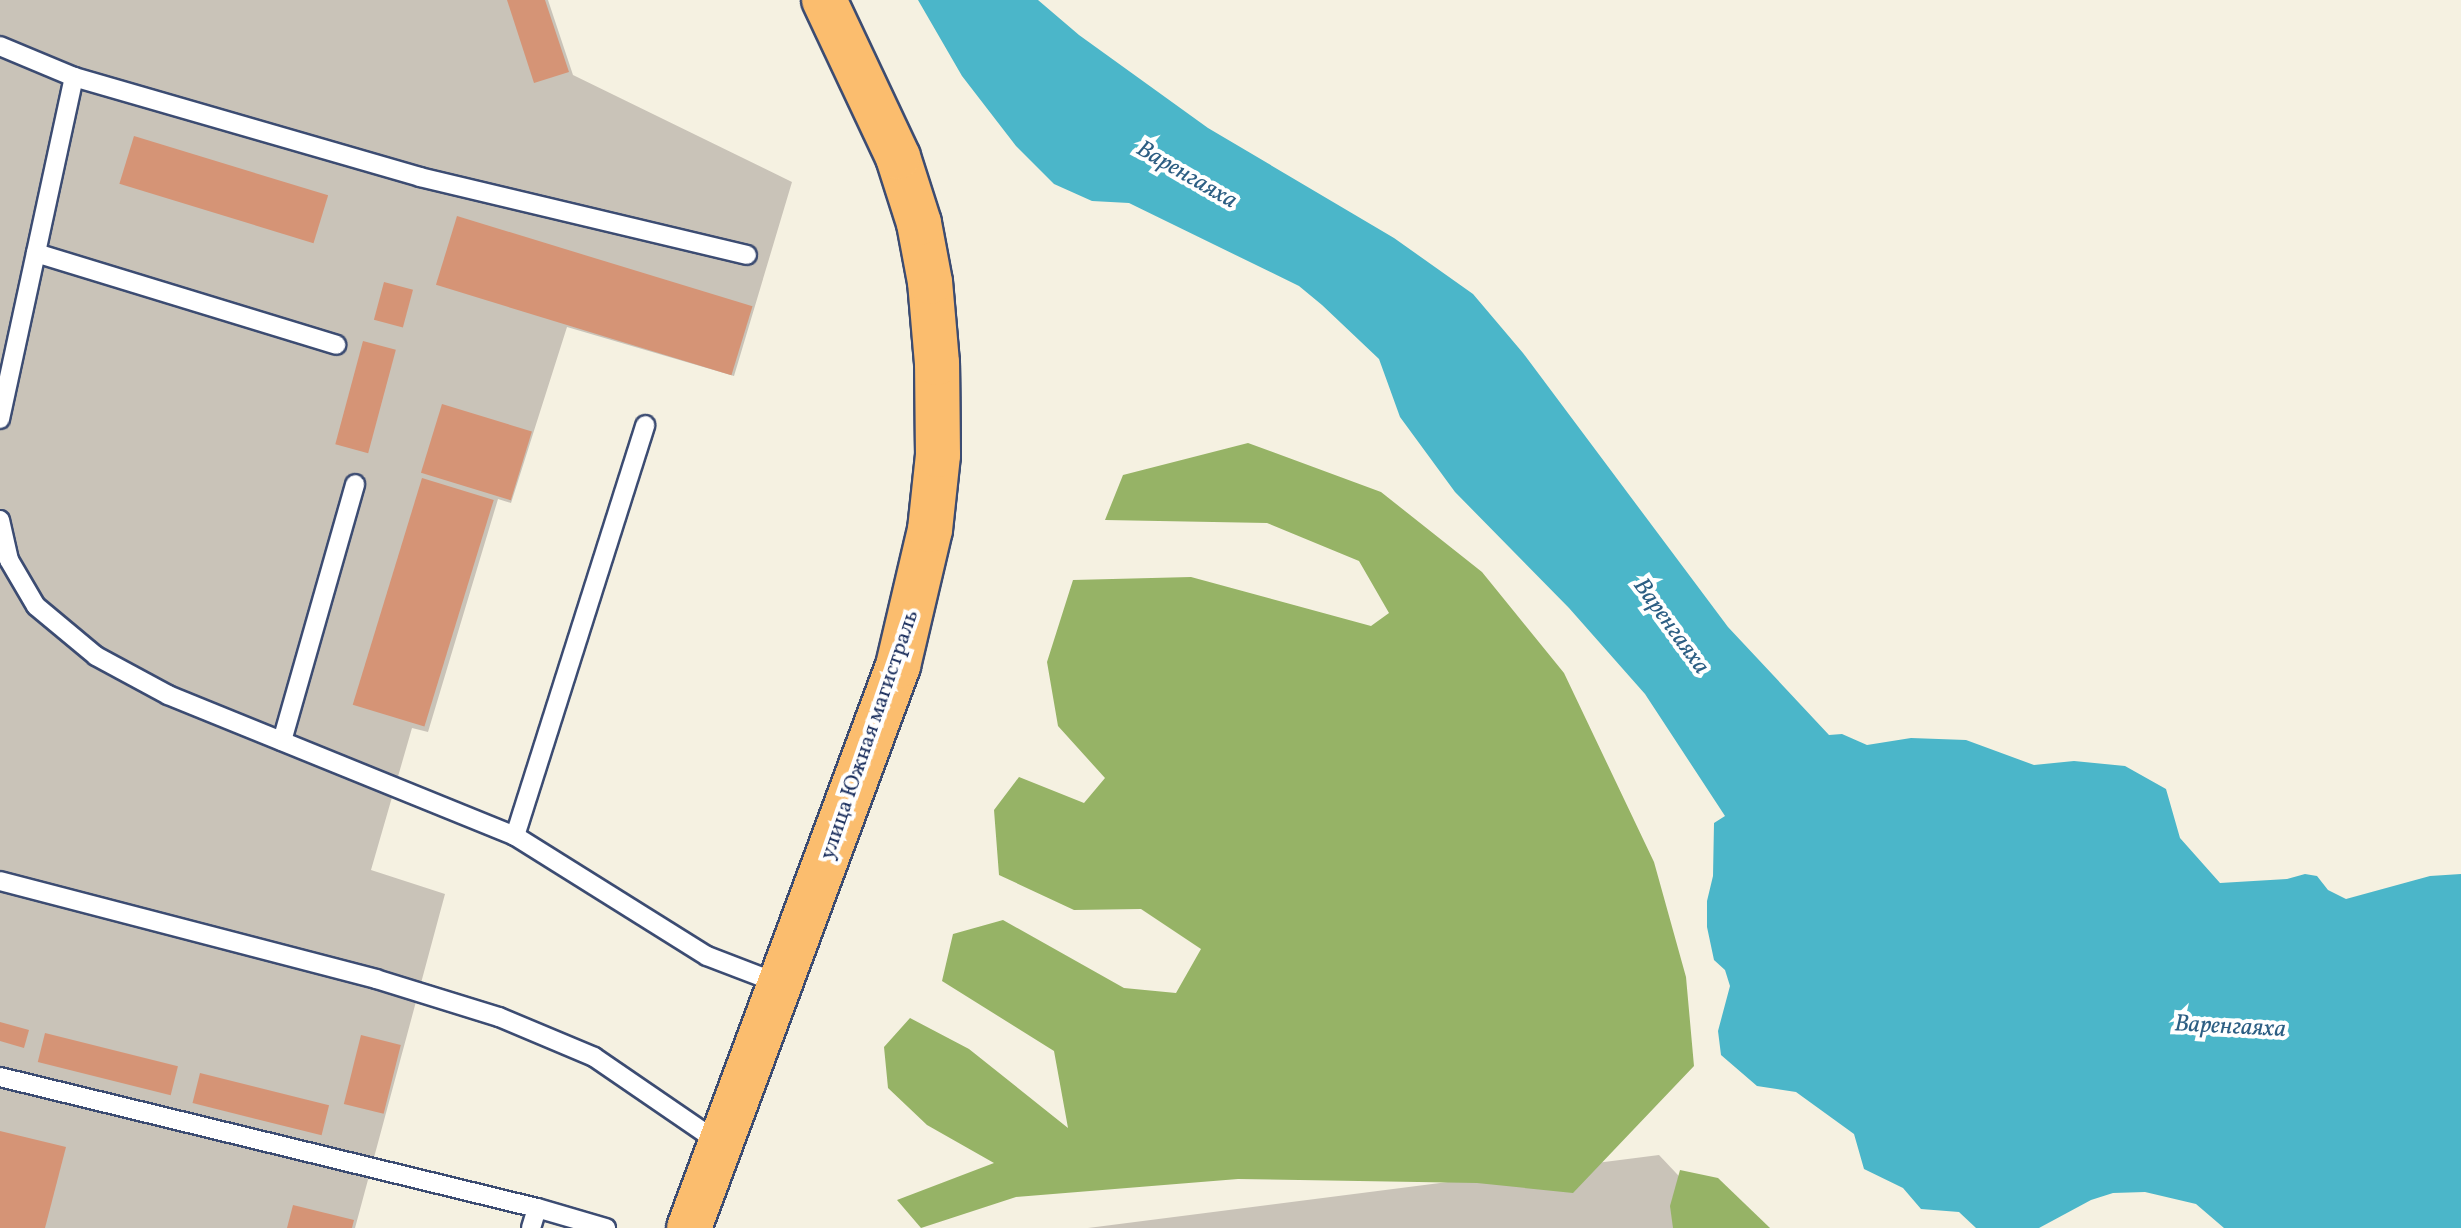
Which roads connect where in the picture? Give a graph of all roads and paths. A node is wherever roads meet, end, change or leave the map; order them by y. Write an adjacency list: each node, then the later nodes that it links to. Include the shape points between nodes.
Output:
1 (824, 0): 14 (highway, улица Южная магистраль, via 898,157 919,223 937,363 938,455 925,557 898,666)
2 (0, 46): 3 (lane)
3 (74, 77): 4 (lane); 5 (lane, via 420,177)
4 (36, 253): 6 (lane); 7 (lane)
5 (747, 255)
6 (336, 345)
7 (0, 419)
8 (645, 425): 12 (lane)
9 (355, 484): 11 (lane)
10 (0, 520): 11 (lane, via 9,560 36,606 96,656 168,695)
11 (282, 741): 12 (lane)
12 (515, 836): 14 (lane, via 707,956)
13 (0, 881): 16 (lane, via 376,979 499,1017 594,1057)
14 (780, 984): 16 (highway, улица Южная магистраль)
15 (0, 1077): 17 (lane)
16 (721, 1144): 20 (highway, улица Южная магистраль)
17 (537, 1208): 18 (lane); 19 (lane)
18 (531, 1228)
19 (606, 1228)
20 (689, 1228)

